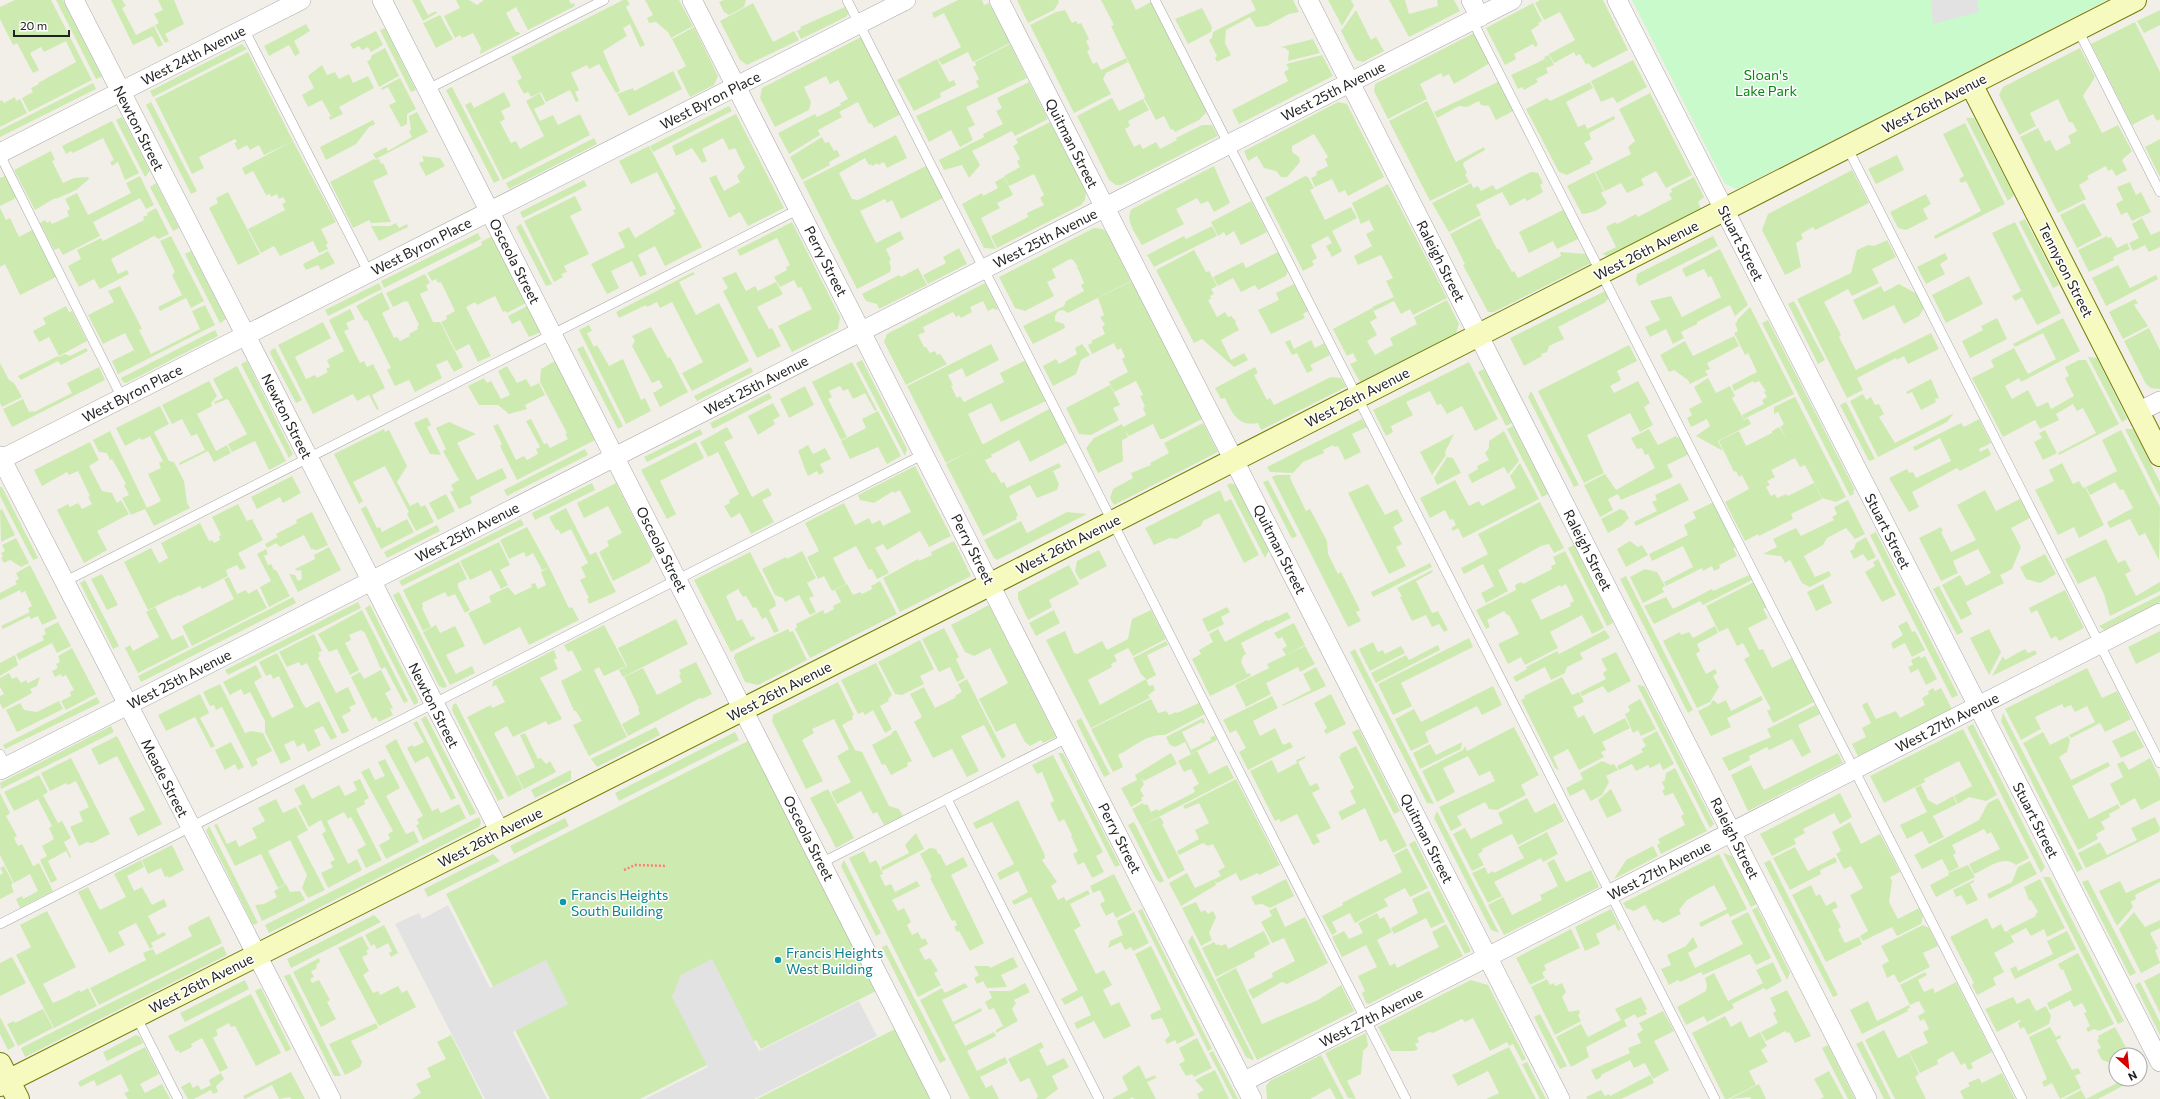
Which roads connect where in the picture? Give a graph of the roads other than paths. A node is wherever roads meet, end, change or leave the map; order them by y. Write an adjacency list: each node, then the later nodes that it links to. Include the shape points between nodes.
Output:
1 (74, 0): 22 (street, Newton Street)
2 (301, 0): 16 (street, West 24th Avenue)
3 (382, 0): 21 (street, Osceola Street)
4 (604, 0): 21 (lane)
5 (692, 0): 20 (street, Perry Street)
6 (847, 0): 15 (lane)
7 (906, 0): 15 (street, West Byron Place)
8 (999, 0): 27 (street, Quitman Street)
9 (1155, 0): 23 (lane)
10 (1308, 0): 18 (street, Raleigh Street)
11 (1512, 0): 14 (street, West 25th Avenue)
12 (1617, 0): 29 (street, Stuart Street)
13 (2135, 0): 17 (street, West 26th Avenue)
14 (1474, 12): 18 (street, West 25th Avenue); 33 (lane)
15 (859, 24): 20 (street, West Byron Place); 31 (lane)
16 (244, 28): 22 (street, West 24th Avenue); 32 (lane)
17 (2078, 30): 19 (street, West 26th Avenue); 26 (lane)
18 (1350, 82): 23 (street, West 25th Avenue); 36 (street, Raleigh Street)
19 (1971, 84): 24 (street, West 26th Avenue); 41 (street, Tennyson Street)
20 (736, 86): 28 (street, Perry Street); 30 (street, West Byron Place)
21 (428, 89): 30 (street, Osceola Street)
22 (121, 91): 25 (street, West 24th Avenue); 37 (street, Newton Street)
23 (1229, 144): 27 (street, West 25th Avenue); 38 (lane)
24 (1848, 147): 29 (street, West 26th Avenue); 54 (lane)
25 (0, 154): 39 (lane)
26 (2160, 192)
27 (1105, 207): 31 (street, West 25th Avenue); 47 (street, Quitman Street)
28 (799, 209): 34 (street, Perry Street); 35 (lane)
29 (1724, 210): 33 (street, West 26th Avenue); 57 (street, Stuart Street)
30 (490, 211): 32 (street, West Byron Place); 35 (street, Osceola Street)
31 (984, 269): 34 (street, West 25th Avenue); 48 (lane)
32 (369, 273): 37 (street, West Byron Place)
33 (1601, 273): 36 (street, West 26th Avenue); 62 (lane)
34 (862, 331): 42 (street, Perry Street); 44 (street, West 25th Avenue)
35 (552, 334): 44 (street, Osceola Street); 45 (lane)
36 (1478, 335): 38 (street, West 26th Avenue); 66 (street, Raleigh Street)
37 (246, 336): 39 (street, West Byron Place); 45 (street, Newton Street)
38 (1357, 397): 47 (street, West 26th Avenue); 68 (lane)
39 (122, 398): 46 (street, West Byron Place)
40 (2160, 401): 41 (street)
41 (2138, 412): 43 (street, Tennyson Street)
42 (924, 454): 49 (lane); 52 (street, Perry Street)
43 (2160, 455)
44 (615, 457): 49 (street, Osceola Street); 50 (street, West 25th Avenue)
45 (308, 458): 50 (street, Newton Street); 51 (lane)
46 (0, 459): 51 (street, Meade Street)
47 (1234, 460): 48 (street, West 26th Avenue); 71 (street, Quitman Street)
48 (1112, 522): 52 (street, West 26th Avenue); 73 (lane)
49 (677, 580): 55 (lane); 58 (street, Osceola Street)
50 (371, 581): 55 (street, Newton Street); 56 (street, West 25th Avenue)
51 (64, 582): 56 (street, Meade Street)
52 (991, 584): 58 (street, West 26th Avenue); 59 (street, Perry Street)
53 (2160, 613): 54 (street, West 27th Avenue)
54 (2100, 644): 57 (street, West 27th Avenue); 61 (lane)
55 (434, 703): 64 (lane); 65 (street, Newton Street)
56 (127, 705): 60 (street, West 25th Avenue); 64 (street, Meade Street)
57 (1978, 706): 62 (street, West 27th Avenue); 74 (street, Stuart Street)
58 (743, 709): 65 (street, West 26th Avenue); 67 (street, Osceola Street)
59 (1068, 737): 63 (lane); 76 (street, Perry Street)
60 (2, 763)
61 (2160, 763)
62 (1854, 770): 66 (street, West 27th Avenue); 86 (lane)
63 (947, 799): 67 (lane); 80 (lane)
64 (190, 828): 69 (lane); 70 (street, Meade Street)
65 (500, 832): 70 (street, West 26th Avenue)
66 (1732, 832): 68 (street, West 27th Avenue); 85 (street, Raleigh Street)
67 (821, 863): 79 (street, Osceola Street)
68 (1610, 894): 71 (street, West 27th Avenue); 84 (lane)
69 (0, 924)
70 (257, 956): 72 (street, West 26th Avenue); 78 (street, Meade Street)
71 (1488, 957): 73 (street, West 27th Avenue); 83 (street, Quitman Street)
72 (136, 1016): 75 (street, West 26th Avenue); 77 (lane)
73 (1366, 1020): 76 (street, West 27th Avenue); 82 (lane)
74 (2160, 1062)
75 (7, 1082)
76 (1243, 1082): 81 (street, Perry Street)
77 (178, 1099)
78 (331, 1099)
79 (941, 1099)
80 (1100, 1099)
81 (1252, 1099)
82 (1406, 1099)
83 (1560, 1099)
84 (1715, 1099)
85 (1867, 1099)
86 (2022, 1099)

